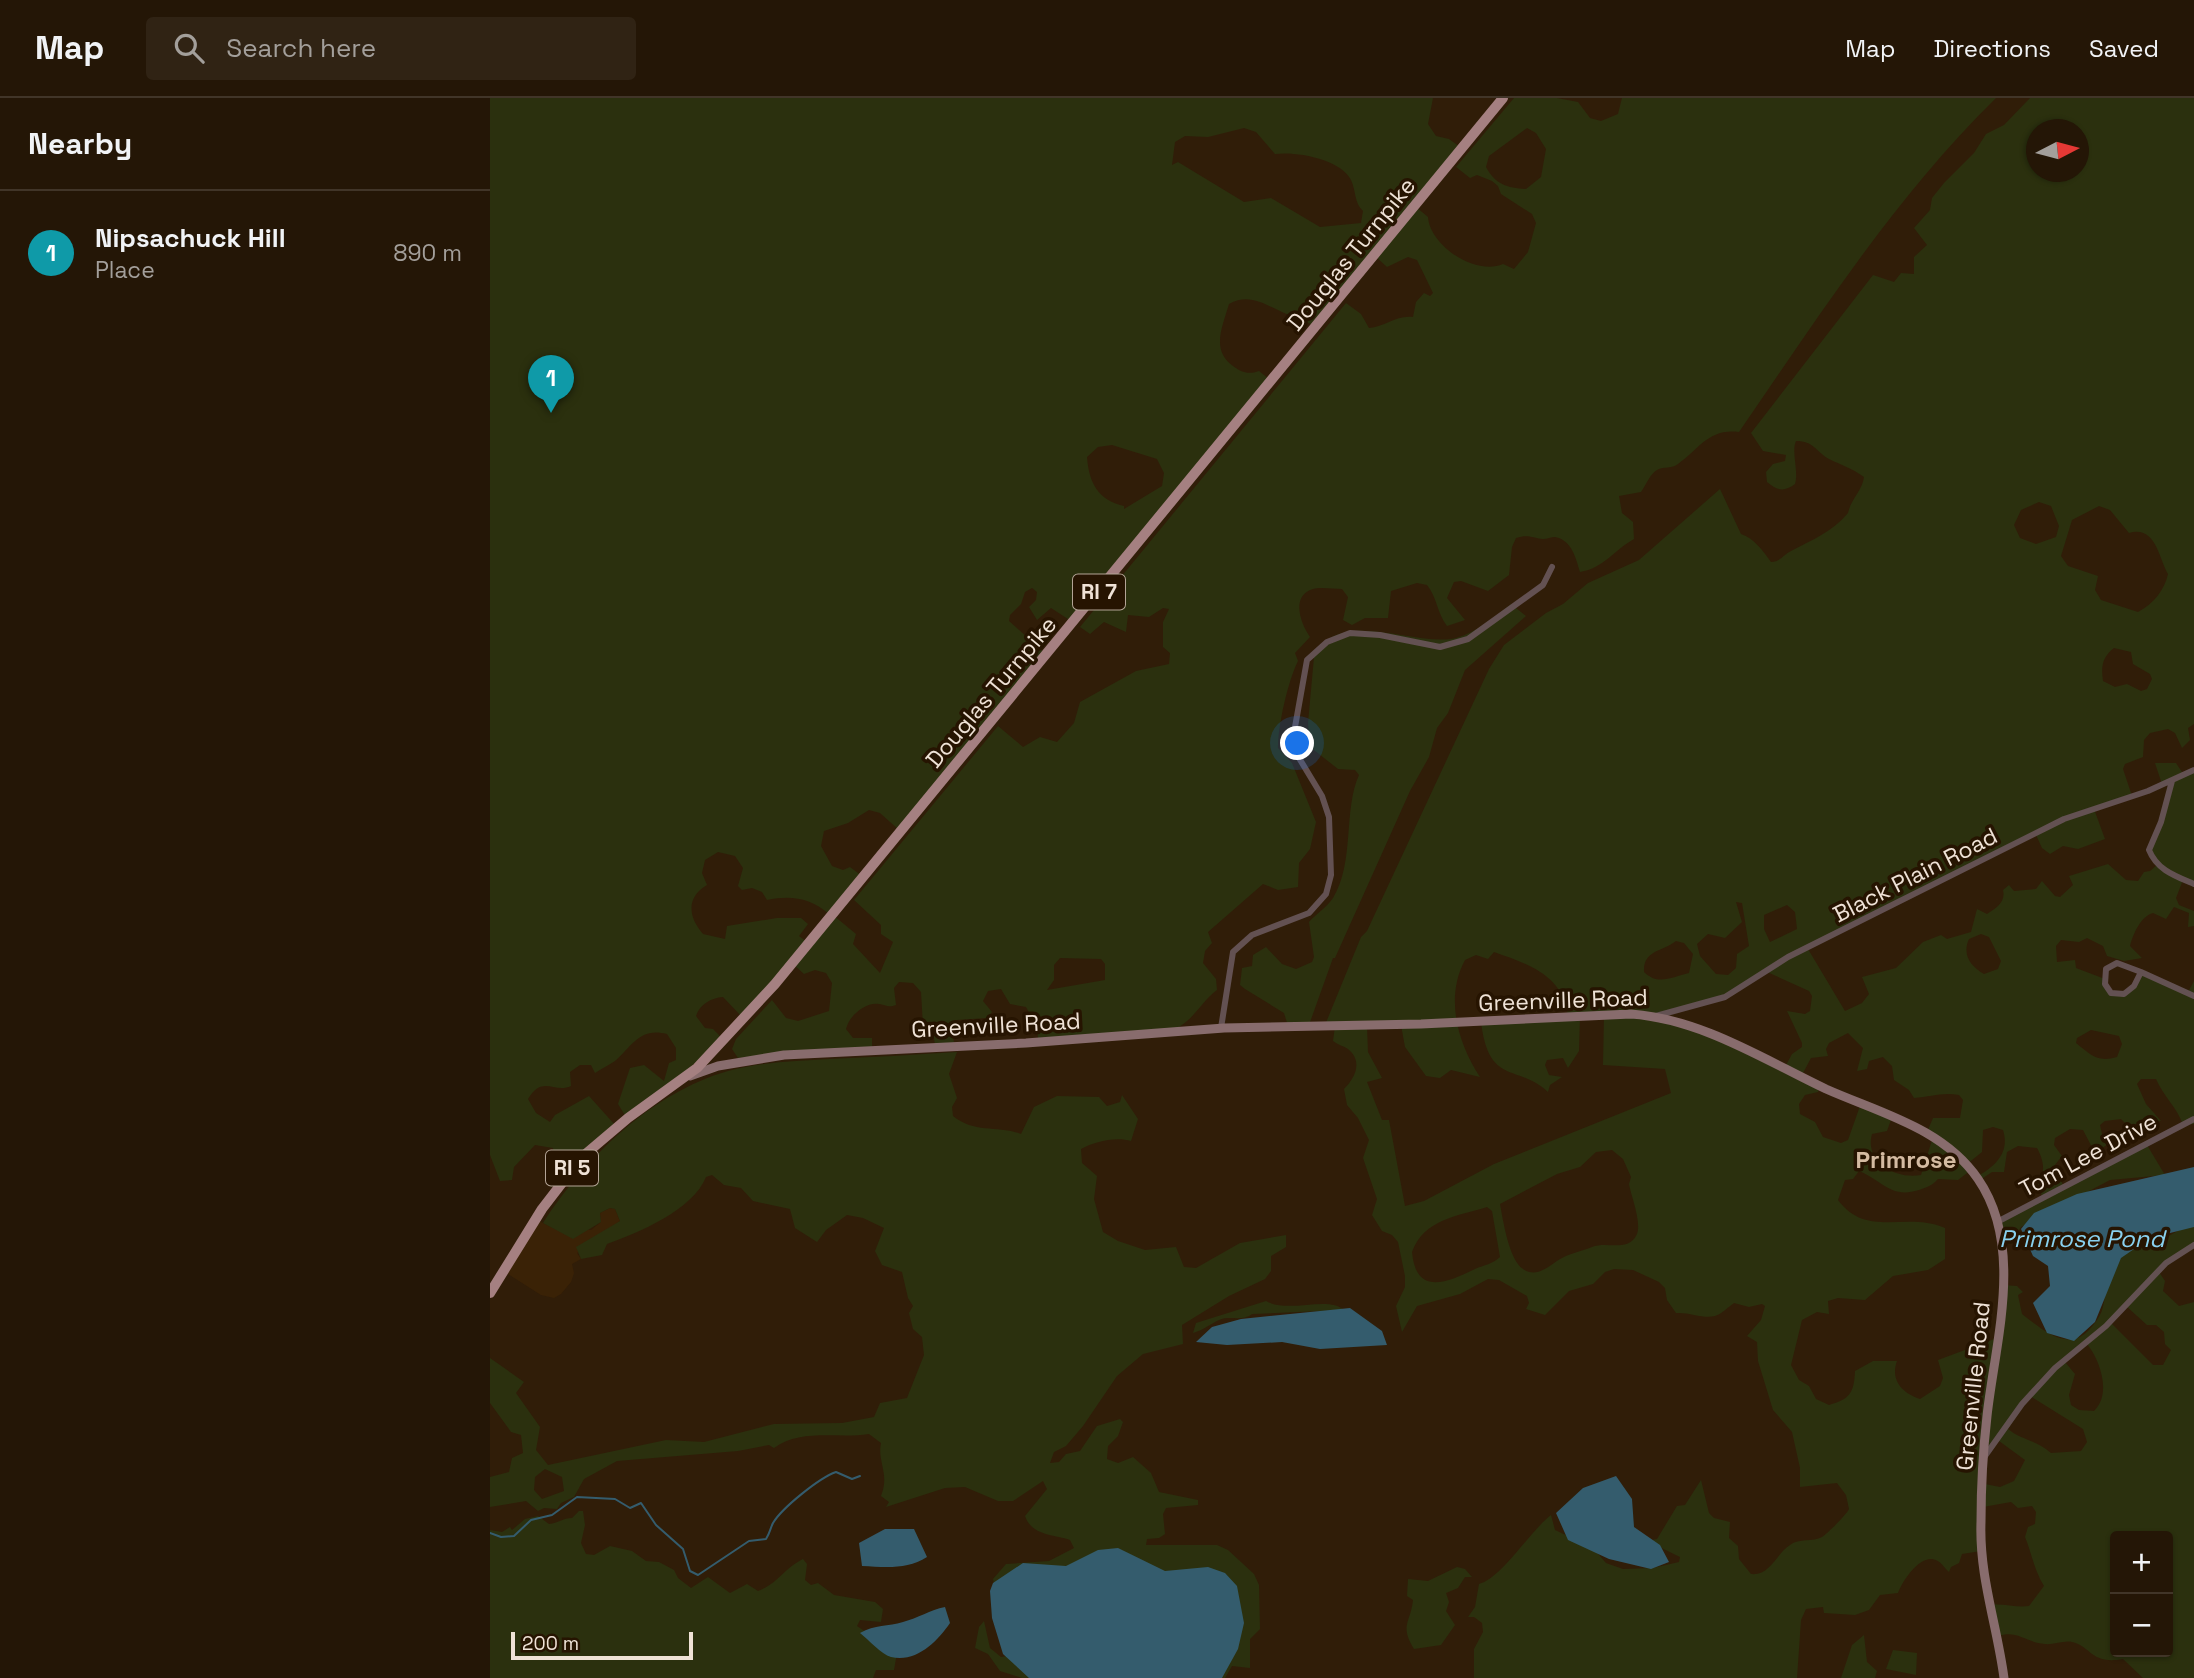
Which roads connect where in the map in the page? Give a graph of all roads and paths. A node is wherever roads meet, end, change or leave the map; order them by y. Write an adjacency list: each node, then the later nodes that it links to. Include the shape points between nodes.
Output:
1 (1503, 98): 10 (main road, Douglas Turnpike / RI 7, via 775,984)
2 (1552, 567): 9 (street, via 1543,585 1468,639 1440,646 1350,633 1327,642 1307,660 1295,727 1296,753 1329,817 1331,875 1326,894 1309,913 1252,935 1233,952)
3 (2194, 770): 4 (street, Black Plain Road)
4 (2172, 781): 5 (street, via 2149,850 2154,863); 8 (street, Black Plain Road, via 2064,819 1788,957 1725,997)
5 (2194, 884)
6 (2141, 972): 6 (street, via 2117,963 2106,969 2105,984 2111,993 2127,993); 7 (street)
7 (2194, 996)
8 (1656, 1016): 9 (main road, Greenville Road / RI 5, via 1615,1013 1421,1024); 12 (main road, Greenville Road / RI 5, via 1700,1029 1938,1139 1978,1179)
9 (1221, 1028): 10 (main road, Greenville Road / RI 5, via 784,1055 719,1066)
10 (686, 1077): 14 (main road, Douglas Turnpike / RI 5, via 582,1157 549,1199)
11 (2194, 1119): 12 (street, Tom Lee Drive)
12 (1997, 1222): 15 (main road, Greenville Road / RI 5, via 2003,1275)
13 (2194, 1245): 15 (street, via 2166,1263 2106,1326 2055,1368)
14 (490, 1292)
15 (1984, 1457): 16 (main road, Greenville Road / RI 5, via 1981,1550)
16 (2004, 1678)

